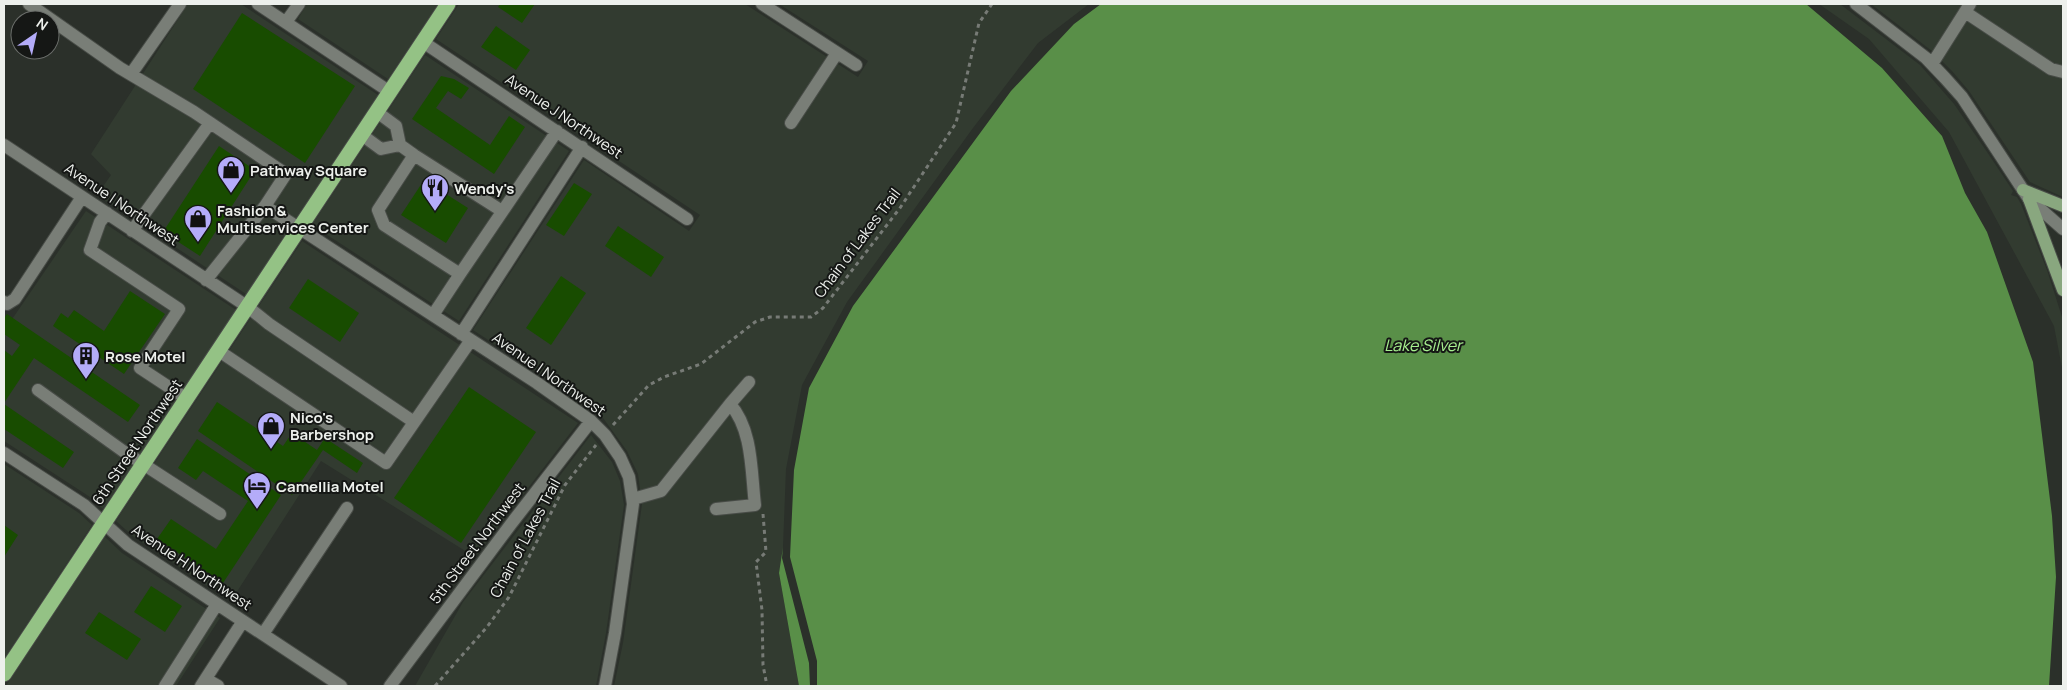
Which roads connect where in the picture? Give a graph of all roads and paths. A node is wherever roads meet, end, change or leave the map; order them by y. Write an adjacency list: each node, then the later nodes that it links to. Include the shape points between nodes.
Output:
1 (29, 4): 16 (street)
2 (180, 4): 16 (street)
3 (258, 4): 10 (street)
4 (299, 4): 10 (street)
5 (448, 4): 11 (highway, 6th Street Northwest)
6 (762, 4): 12 (street)
7 (992, 4): 51 (path, Chain of Lakes Trail, via 979,23 956,122 900,208 823,308 811,317 770,317 755,322 701,364 649,385)
8 (1856, 4): 13 (street)
9 (1967, 8): 13 (street); 15 (street, via 2051,69)
10 (286, 22): 17 (street)
11 (423, 42): 17 (highway, 6th Street Northwest); 21 (street, Avenue J Northwest)
12 (837, 53): 14 (street); 20 (street)
13 (1932, 64): 27 (street, via 1962,97)
14 (856, 65)
15 (2063, 72)
16 (131, 74): 19 (street)
17 (390, 92): 18 (highway, 6th Street Northwest)
18 (377, 112): 22 (highway, 6th Street Northwest); 24 (street, via 396,126)
19 (210, 123): 29 (street, via 286,174); 35 (street)
20 (791, 123)
21 (557, 131): 25 (street, Avenue J Northwest); 31 (street)
22 (362, 135): 24 (street, via 381,149); 34 (highway, 6th Street Northwest)
23 (4, 145): 28 (street, Avenue I Northwest)
24 (400, 145): 26 (street)
25 (582, 147): 33 (street, Avenue J Northwest); 43 (street)
26 (414, 155): 31 (street); 37 (street, via 378,210 384,225)
27 (2026, 194): 30 (main road); 36 (street); 39 (main road)
28 (82, 197): 32 (street, Avenue I Northwest); 40 (street, via 15,299 7,304)
29 (265, 206): 34 (street, Avenue I Northwest); 38 (street)
30 (2063, 206)
31 (502, 211): 37 (street)
32 (107, 213): 35 (street, Avenue I Northwest); 47 (street, via 100,222 90,250 179,309 140,368)
33 (687, 218)
34 (300, 229): 41 (highway, 6th Street Northwest); 42 (street, Avenue I Northwest)
35 (132, 230): 38 (street, Avenue I Northwest)
36 (2063, 230)
37 (460, 274): 42 (street)
38 (206, 280): 41 (street, Avenue I Northwest)
39 (2063, 290)
40 (4, 302)
41 (248, 307): 44 (highway, 6th Street Northwest); 50 (street, Avenue I Northwest)
42 (432, 315): 43 (street, Avenue I Northwest)
43 (466, 337): 49 (street, Avenue I Northwest); 50 (street)
44 (219, 350): 47 (highway, 6th Street Northwest); 50 (street, via 386,462)
45 (749, 382): 48 (street)
46 (38, 390): 53 (street)
47 (187, 399): 53 (highway, 6th Street Northwest)
48 (730, 404): 54 (street, via 661,491); 57 (street, via 739,414 748,442 755,505)
49 (591, 421): 51 (street, Avenue I Northwest); 68 (street, 5th Street Northwest)
50 (414, 422)
51 (604, 434): 54 (street, Avenue I Northwest, via 629,477); 69 (path, Chain of Lakes Trail, via 565,484 509,597 487,627)
52 (4, 453): 59 (street, Avenue H Northwest, via 84,505)
53 (144, 464): 58 (street); 59 (highway, 6th Street Northwest)
54 (632, 499): 70 (street, Avenue I Northwest)
55 (763, 507): 71 (path, via 766,552 756,562)
56 (347, 508): 62 (street)
57 (716, 509)
58 (220, 514)
59 (104, 523): 60 (street, Avenue H Northwest, via 128,545); 63 (highway, 6th Street Northwest)
60 (217, 604): 61 (street, Avenue H Northwest); 65 (street)
61 (244, 621): 62 (street, Avenue H Northwest); 64 (street)
62 (263, 634): 67 (street, Avenue H Northwest)
63 (4, 674)
64 (204, 682): 66 (street)
65 (165, 686)
66 (218, 686)
67 (341, 686)
68 (390, 686)
69 (434, 686)
70 (605, 686)
71 (767, 686)

